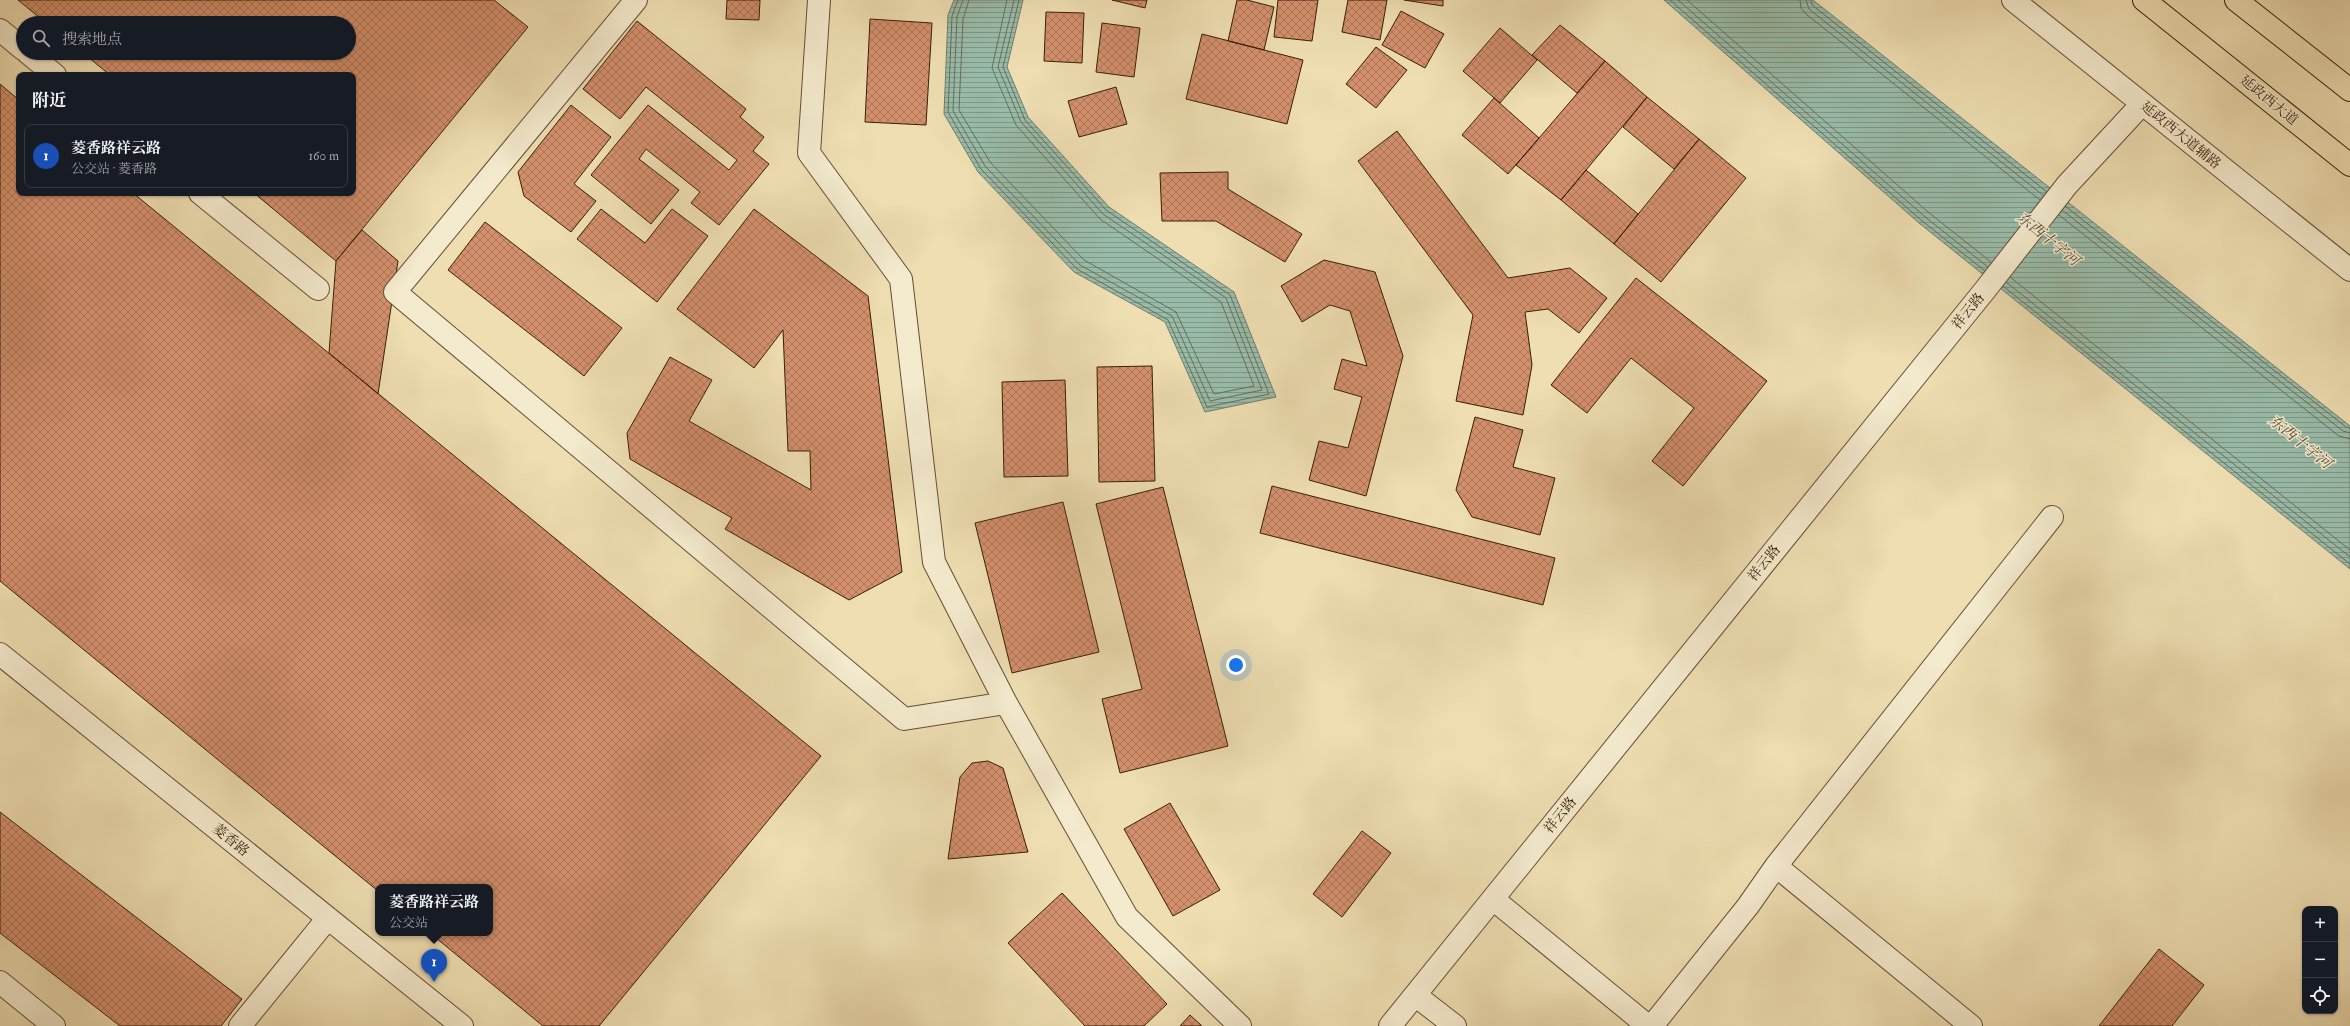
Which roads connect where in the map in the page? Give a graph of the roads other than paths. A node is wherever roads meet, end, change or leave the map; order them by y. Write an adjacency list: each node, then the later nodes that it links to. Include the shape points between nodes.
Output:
1 (636, 0): 18 (street, via 395,292 904,719)
2 (819, 0): 18 (street, via 809,154 901,279 934,562)
3 (2013, 0): 11 (street, 延政西大道辅路)
4 (2144, 0): 12 (main road, 延政西大道)
5 (2236, 0): 10 (main road)
6 (0, 30): 7 (street)
7 (16, 43)
8 (37, 60): 9 (street)
9 (52, 72)
10 (2350, 90)
11 (2142, 104): 14 (street, 延政西大道辅路); 20 (street, 祥云路, via 2067,186)
12 (2350, 165)
13 (204, 196): 15 (street)
14 (2350, 270)
15 (318, 289)
16 (2052, 517): 19 (street)
17 (0, 654): 21 (street, 菱香路)
18 (1006, 703): 27 (street, via 1127,916)
19 (1776, 866): 31 (street, via 1748,906); 32 (street)
20 (1493, 899): 23 (street, 祥云路); 30 (street)
21 (328, 918): 25 (street); 26 (street, 菱香路)
22 (0, 982): 24 (street)
23 (1416, 995): 28 (street, 祥云路); 29 (street)
24 (54, 1026)
25 (240, 1026)
26 (462, 1026)
27 (1240, 1026)
28 (1390, 1026)
29 (1455, 1026)
30 (1648, 1026)
31 (1652, 1026)
32 (1971, 1026)

